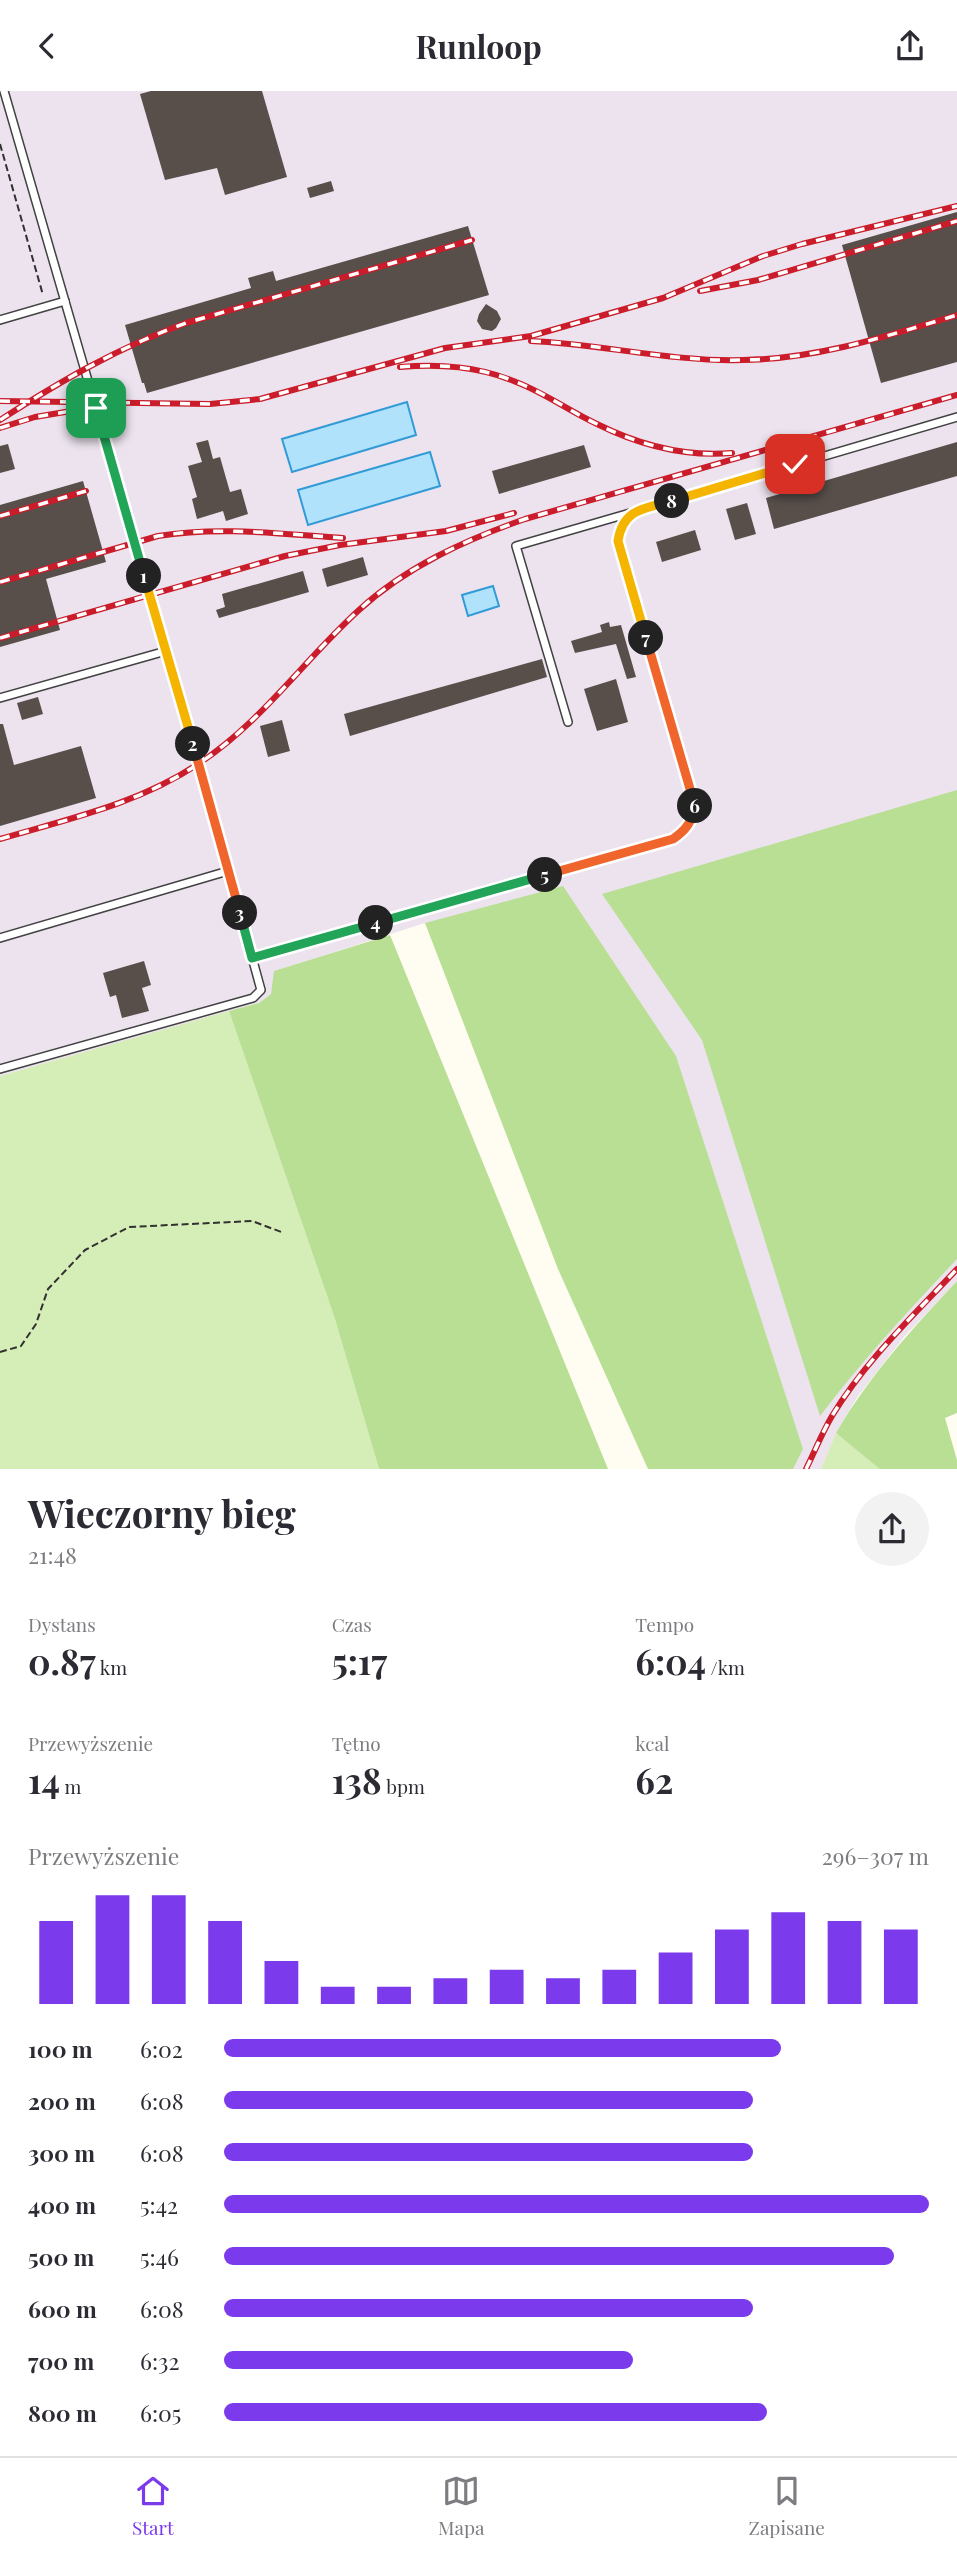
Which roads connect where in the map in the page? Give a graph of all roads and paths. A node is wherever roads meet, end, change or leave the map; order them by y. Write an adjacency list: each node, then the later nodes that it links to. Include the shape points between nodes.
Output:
1 (4, 91): 3 (lane)
2 (0, 144): 4 (path)
3 (65, 301): 4 (lane); 8 (lane)
4 (47, 306): 5 (lane)
5 (0, 320)
6 (957, 417): 7 (lane)
7 (634, 512): 10 (lane, via 516,546); 13 (lane, via 625,520 618,541 695,806 685,831 673,839)
8 (166, 651): 9 (lane); 11 (lane)
9 (0, 698)
10 (568, 722)
11 (228, 871): 12 (lane); 13 (lane)
12 (0, 938)
13 (252, 958): 14 (lane, via 261,990 253,997)
14 (0, 1069)
15 (284, 1233): 16 (path, via 252,1221 129,1227 85,1250 48,1289 36,1324 21,1346)
16 (0, 1352)

